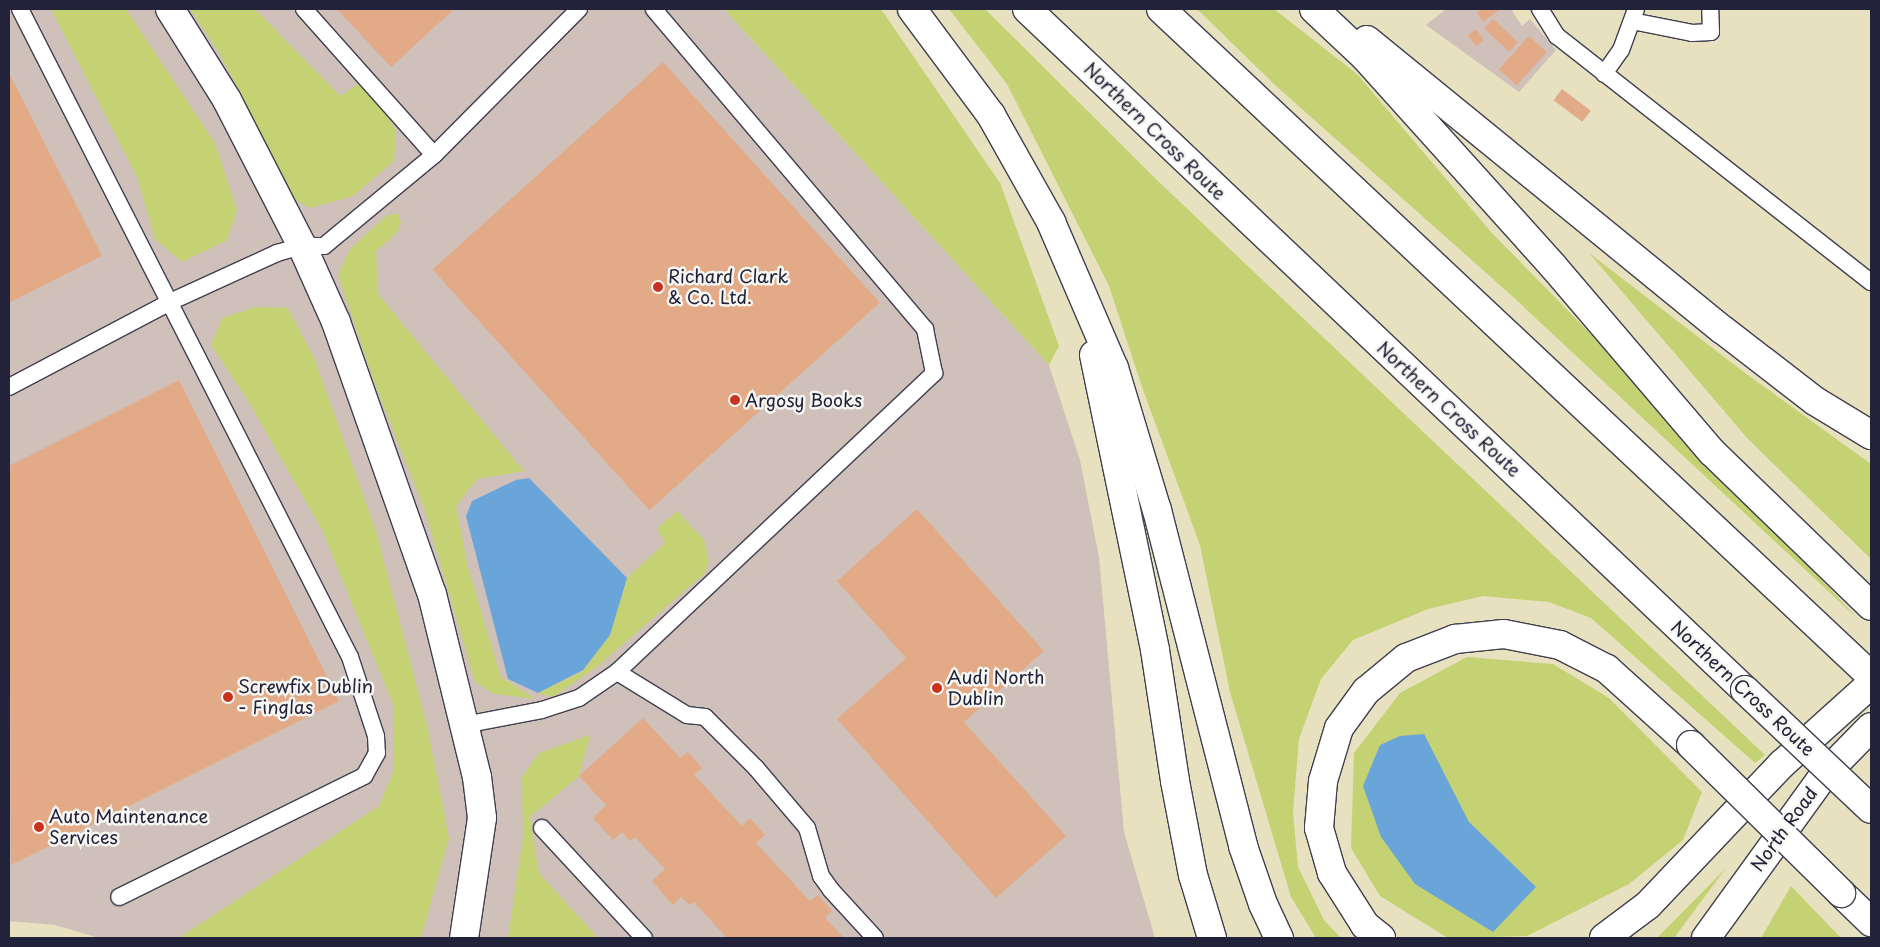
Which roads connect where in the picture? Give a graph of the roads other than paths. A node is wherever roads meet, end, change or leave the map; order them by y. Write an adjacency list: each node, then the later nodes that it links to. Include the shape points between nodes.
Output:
1 (20, 9): 19 (lane)
2 (170, 9): 16 (main road, via 227,100)
3 (304, 9): 15 (lane)
4 (579, 9): 15 (lane)
5 (654, 9): 23 (lane, via 925,329 934,373)
6 (912, 9): 18 (main road, via 991,115 1051,222)
7 (1027, 9): 28 (main road, Northern Cross Route, bridge)
8 (1161, 9): 24 (main road)
9 (1314, 9): 22 (main road, via 1364,56 1553,266 1712,452)
10 (1329, 9): 21 (main road, via 1739,342 1815,401)
11 (1540, 9): 14 (lane, via 1557,36)
12 (1710, 9): 13 (lane, via 1711,32 1692,33)
13 (1634, 15): 14 (lane, via 1621,50)
14 (1604, 74): 17 (lane)
15 (434, 154): 16 (lane, via 324,246)
16 (302, 246): 19 (lane, via 278,253); 26 (main road, via 336,322 432,594)
17 (1871, 282)
18 (1084, 300): 36 (main road, via 1155,650 1193,875); 37 (main road, via 1114,368 1162,528 1243,846 1263,904)
19 (170, 302): 20 (lane); 30 (lane, via 350,657 366,700 377,753 364,776 352,784)
20 (9, 387)
21 (1871, 435)
22 (1871, 606)
23 (617, 672): 26 (lane, via 579,698 542,710); 35 (lane, via 687,714 705,717 756,768 807,828 821,876)
24 (1871, 676)
25 (1871, 684): 39 (main road, via 1782,764 1648,905)
26 (464, 725): 33 (main road, via 482,818)
27 (1871, 727): 32 (main road, North Road, via 1824,775)
28 (1871, 809)
29 (542, 828): 34 (lane)
30 (118, 896)
31 (1871, 922): 38 (main road, bridge, via 1691,745 1607,669 1560,645 1504,634 1455,639 1406,658 1366,691 1339,728 1323,780 1320,828 1332,873 1365,925)
32 (1712, 934)
33 (464, 938)
34 (644, 938)
35 (875, 938)
36 (1212, 938)
37 (1279, 938)
38 (1382, 938)
39 (1604, 938)

